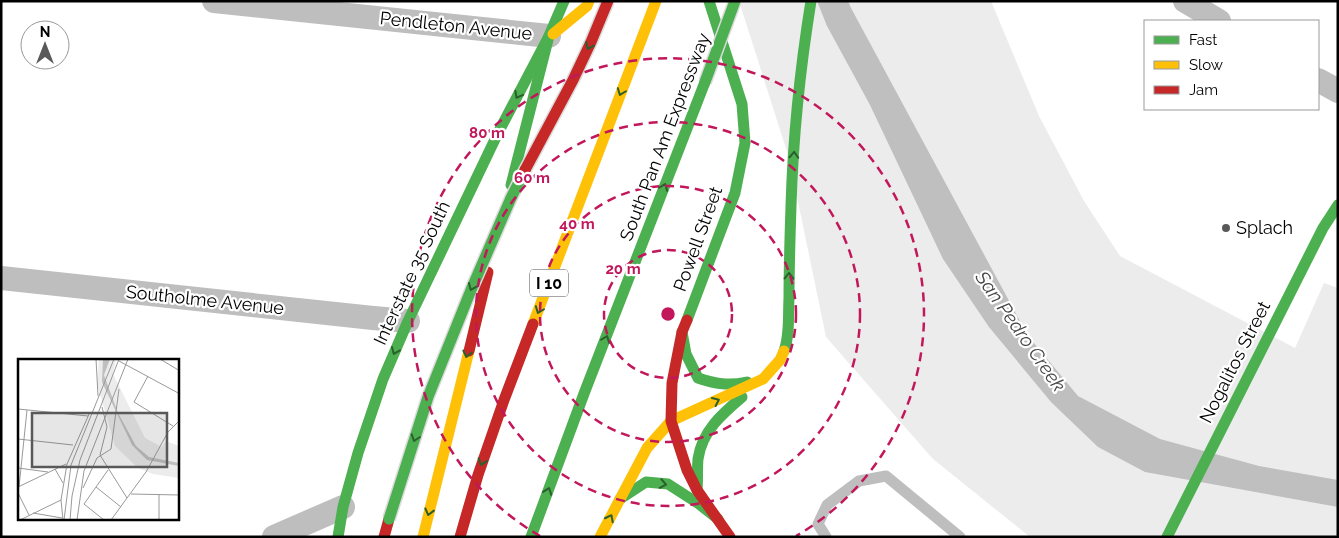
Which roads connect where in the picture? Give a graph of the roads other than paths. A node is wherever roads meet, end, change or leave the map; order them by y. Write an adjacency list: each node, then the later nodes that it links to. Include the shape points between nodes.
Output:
1 (214, 1): 11 (street, Pendleton Avenue)
2 (564, 1): 11 (main road, Interstate 35 South)
3 (589, 1): 11 (main road, Interstate 35 South)
4 (608, 1): 26 (main road, one-way to 26, bridge, via 573,80 511,198 471,290 428,397)
5 (656, 1): 28 (main road, I 10, one-way to 28, via 504,400)
6 (709, 1): 17 (main road, Powell Street, via 742,104 745,143 735,193)
7 (735, 1): 29 (main road, South Pan Am Expressway, one-way to 7, bridge)
8 (811, 1): 18 (main road, one-way to 8, via 780,360 786,344 796,115)
9 (1185, 1): 10 (street)
10 (1217, 20)
11 (549, 36): 16 (main road, Interstate 35 South, one-way to 16, via 498,133); 27 (main road, one-way to 27)
12 (1319, 81): 13 (street)
13 (1338, 91)
14 (1338, 205): 34 (main road, Nogalitos Street, via 1323,228)
15 (1, 278): 16 (street, Southolme Avenue)
16 (408, 320): 22 (main road, Interstate 35 South, one-way to 22, via 383,380)
17 (682, 332): 18 (main road, via 686,354 698,378 714,384 737,385); 19 (main road, Powell Street, via 672,383)
18 (763, 379): 19 (main road, one-way to 18); 20 (main road, via 706,432 698,454)
19 (671, 421): 20 (main road, Powell Street); 21 (main road, via 647,448)
20 (697, 490): 23 (main road, Powell Street)
21 (620, 499): 23 (main road, one-way to 23, via 646,482 668,484); 30 (main road, one-way to 21)
22 (343, 507): 24 (street); 25 (main road, Interstate 35 South)
23 (718, 519): 31 (main road, Powell Street)
24 (274, 537)
25 (338, 537)
26 (384, 537)
27 (423, 537)
28 (460, 537)
29 (532, 537)
30 (600, 537)
31 (730, 537)
32 (826, 537): 33 (lane, via 818,524 827,505 859,481 886,476)
33 (960, 537)
34 (1167, 537)

